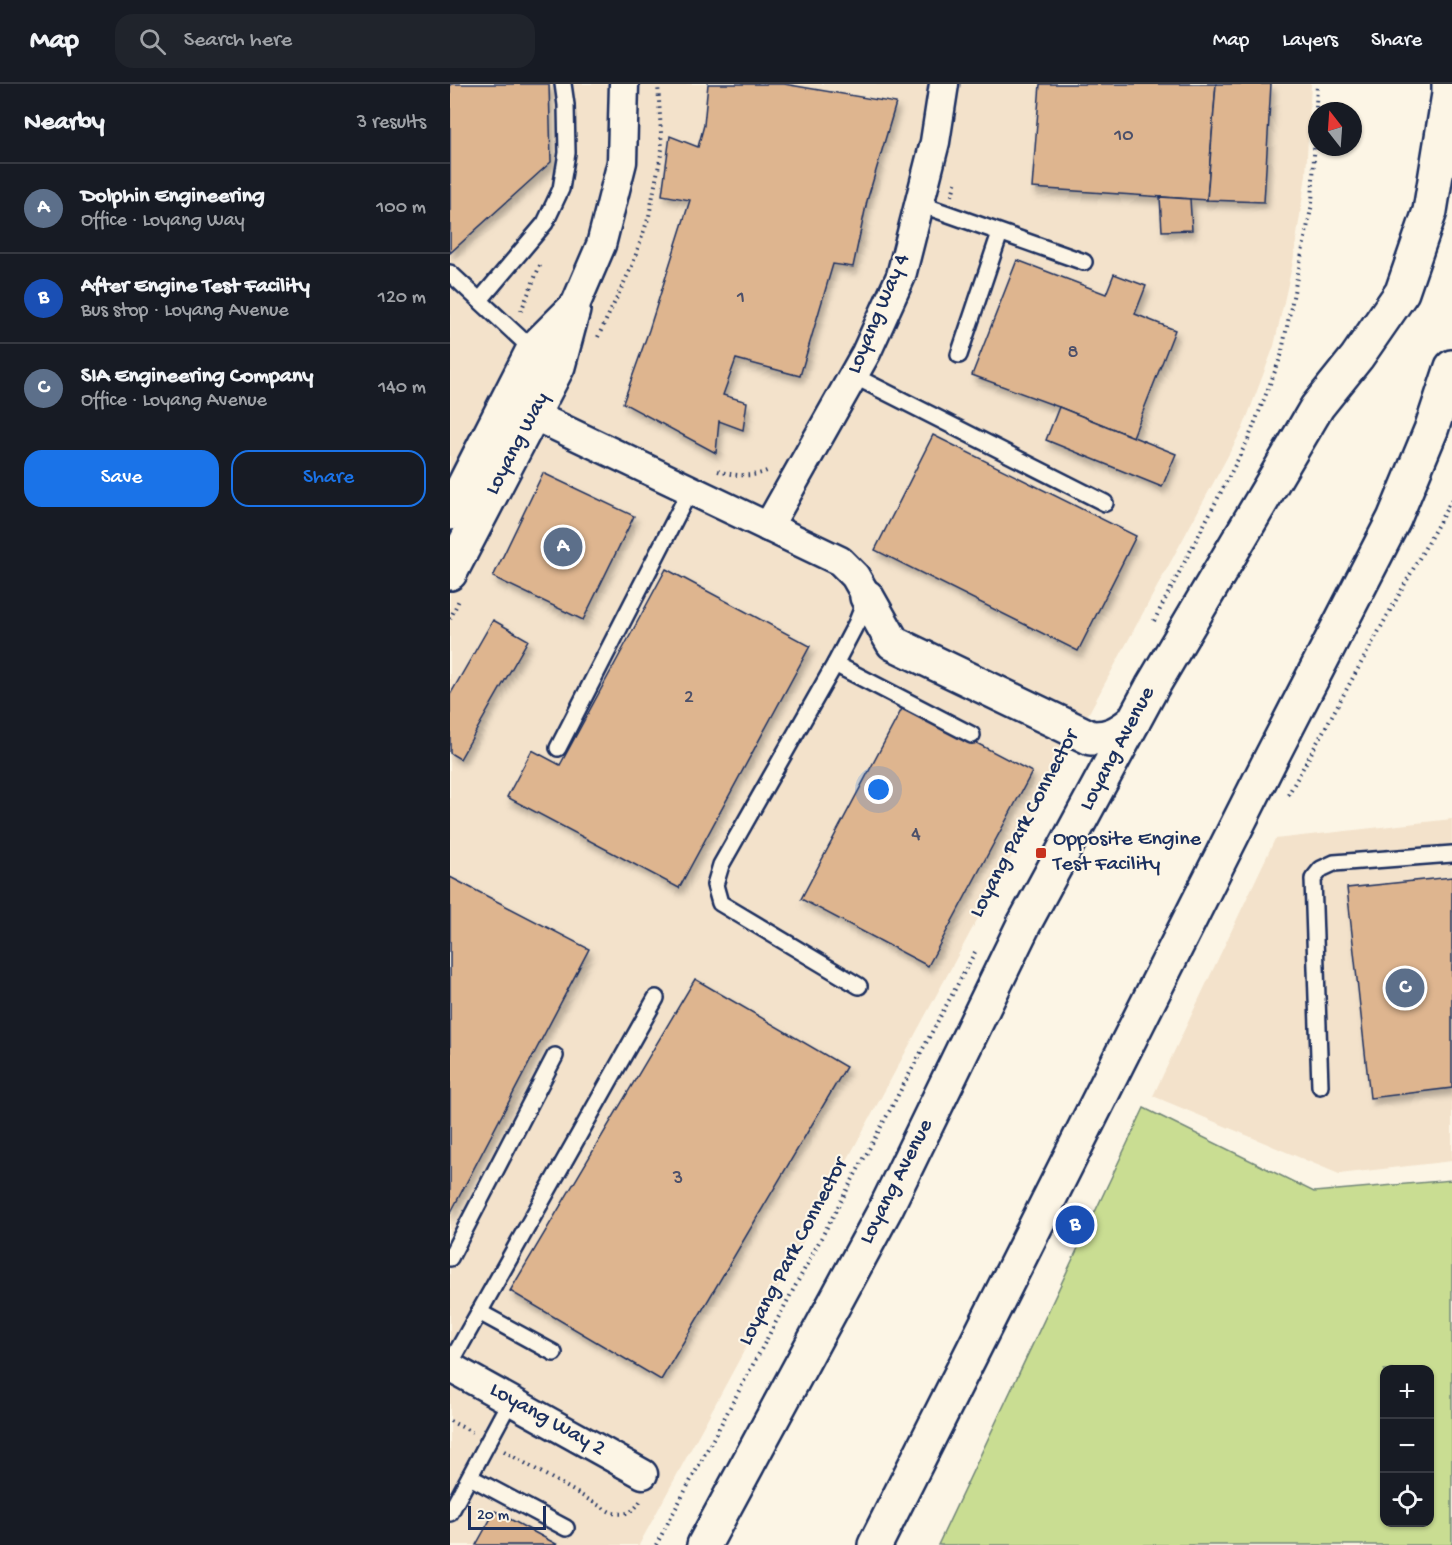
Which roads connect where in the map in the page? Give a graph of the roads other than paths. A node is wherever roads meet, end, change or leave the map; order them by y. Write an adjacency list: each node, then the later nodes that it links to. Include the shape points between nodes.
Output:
1 (563, 84): 9 (lane, via 567,153 561,189 545,223)
2 (624, 84): 10 (street, Loyang Way, via 622,162 602,245)
3 (944, 84): 5 (street, Loyang Way 4)
4 (1449, 84): 24 (main road, Loyang Avenue, via 1430,211 1402,292 1317,407)
5 (920, 204): 6 (lane); 14 (street, Loyang Way 4, via 901,276)
6 (1000, 232): 7 (lane); 11 (lane)
7 (1084, 262)
8 (450, 273): 9 (lane)
9 (480, 300): 12 (lane)
10 (573, 310): 12 (main road, Loyang Way); 15 (main road, Loyang Way, via 558,366)
11 (959, 355)
12 (529, 358): 15 (main road, via 525,400); 16 (main road, Loyang Way)
13 (1452, 367): 42 (main road, via 1394,519)
14 (854, 376): 18 (lane); 20 (street, Loyang Way 4)
15 (532, 415): 16 (main road, via 507,420); 17 (street); 21 (main road, Loyang Way)
16 (494, 428): 19 (main road, Loyang Way)
17 (690, 490): 20 (street); 26 (lane)
18 (1105, 503)
19 (450, 513)
20 (768, 527): 22 (street, via 840,561)
21 (450, 573)
22 (867, 597): 23 (lane); 24 (main road, via 893,643 1090,738 1117,734)
23 (835, 664): 25 (lane); 28 (lane, via 721,865 715,885 720,903)
24 (1133, 722): 41 (main road, Loyang Avenue, via 1024,924 886,1208)
25 (972, 735)
26 (558, 748)
27 (1452, 854): 31 (lane, via 1334,863 1313,879)
28 (859, 986)
29 (656, 998): 33 (lane)
30 (555, 1056): 32 (lane)
31 (1320, 1086)
32 (450, 1258)
33 (479, 1312): 34 (lane); 35 (lane)
34 (554, 1353)
35 (450, 1365): 36 (street, Loyang Way 2)
36 (511, 1399): 37 (street, Loyang Way 2); 38 (lane)
37 (644, 1474)
38 (470, 1477): 39 (lane); 40 (lane)
39 (450, 1513)
40 (566, 1527)
41 (705, 1545)
42 (875, 1545)

